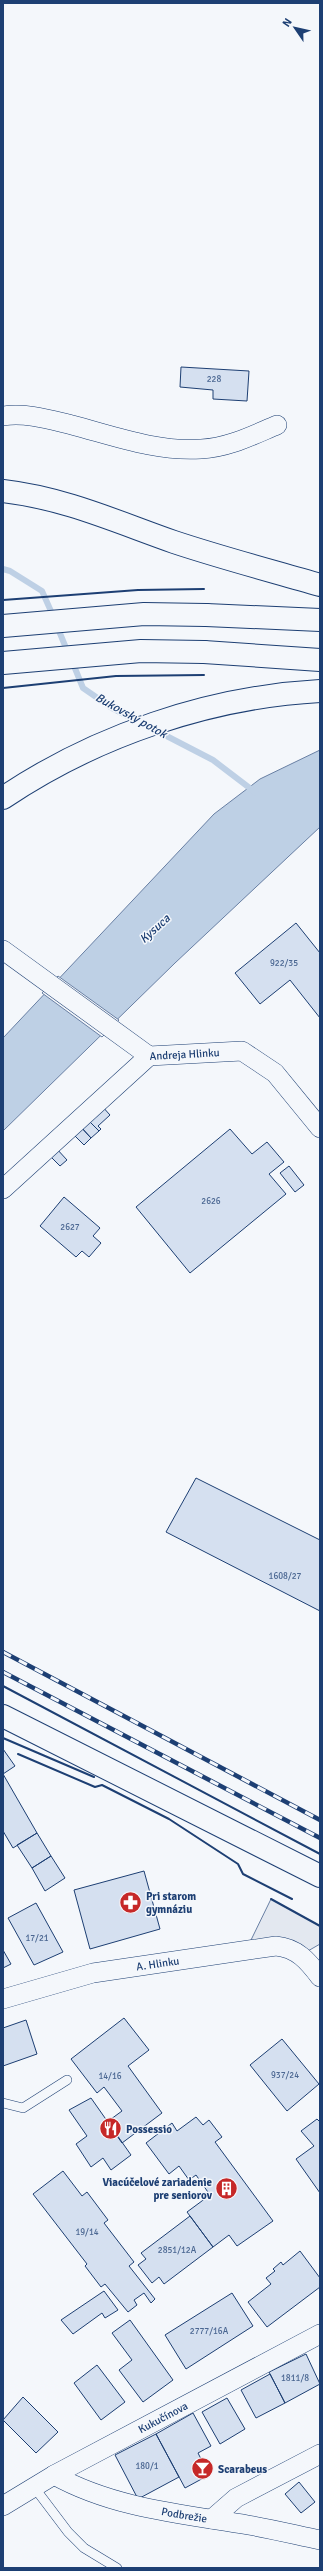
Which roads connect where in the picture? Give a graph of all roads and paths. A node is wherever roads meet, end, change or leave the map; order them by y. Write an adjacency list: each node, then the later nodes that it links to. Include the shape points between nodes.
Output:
1 (3, 416): 2 (street, via 20,415 55,421 142,444 202,450 236,442)
2 (277, 425)
3 (3, 491): 4 (main road, via 50,498 75,505 175,542)
4 (320, 585)
5 (320, 620): 6 (main road, via 144,614)
6 (3, 626)
7 (320, 660): 8 (main road, via 204,652 141,651)
8 (3, 663)
9 (320, 691): 10 (main road, via 247,701 190,713 130,732 74,758)
10 (3, 798)
11 (4, 951): 12 (street, Andreja Hlinku)
12 (149, 1056): 13 (street, Andreja Hlinku, via 242,1051 275,1073); 14 (street)
13 (320, 1128)
14 (3, 1189)
15 (3, 1716): 16 (main road)
16 (320, 1876)
17 (317, 1967): 18 (street, A. Hlinku, via 284,1947 258,1947 93,1973)
18 (3, 1999)
19 (67, 2080): 20 (lane, via 23,2108)
20 (3, 2103)
21 (320, 2334): 23 (street, Kukučínova)
22 (320, 2454): 26 (street, via 236,2498)
23 (54, 2475): 24 (street, Kukučínova); 26 (street, Podbrežie, via 72,2485 137,2506)
24 (34, 2487): 25 (street, Kukučínova); 28 (lane, via 68,2532 84,2548)
25 (5, 2502)
26 (212, 2520): 27 (street, Podbrežie)
27 (320, 2540)
28 (117, 2568)

